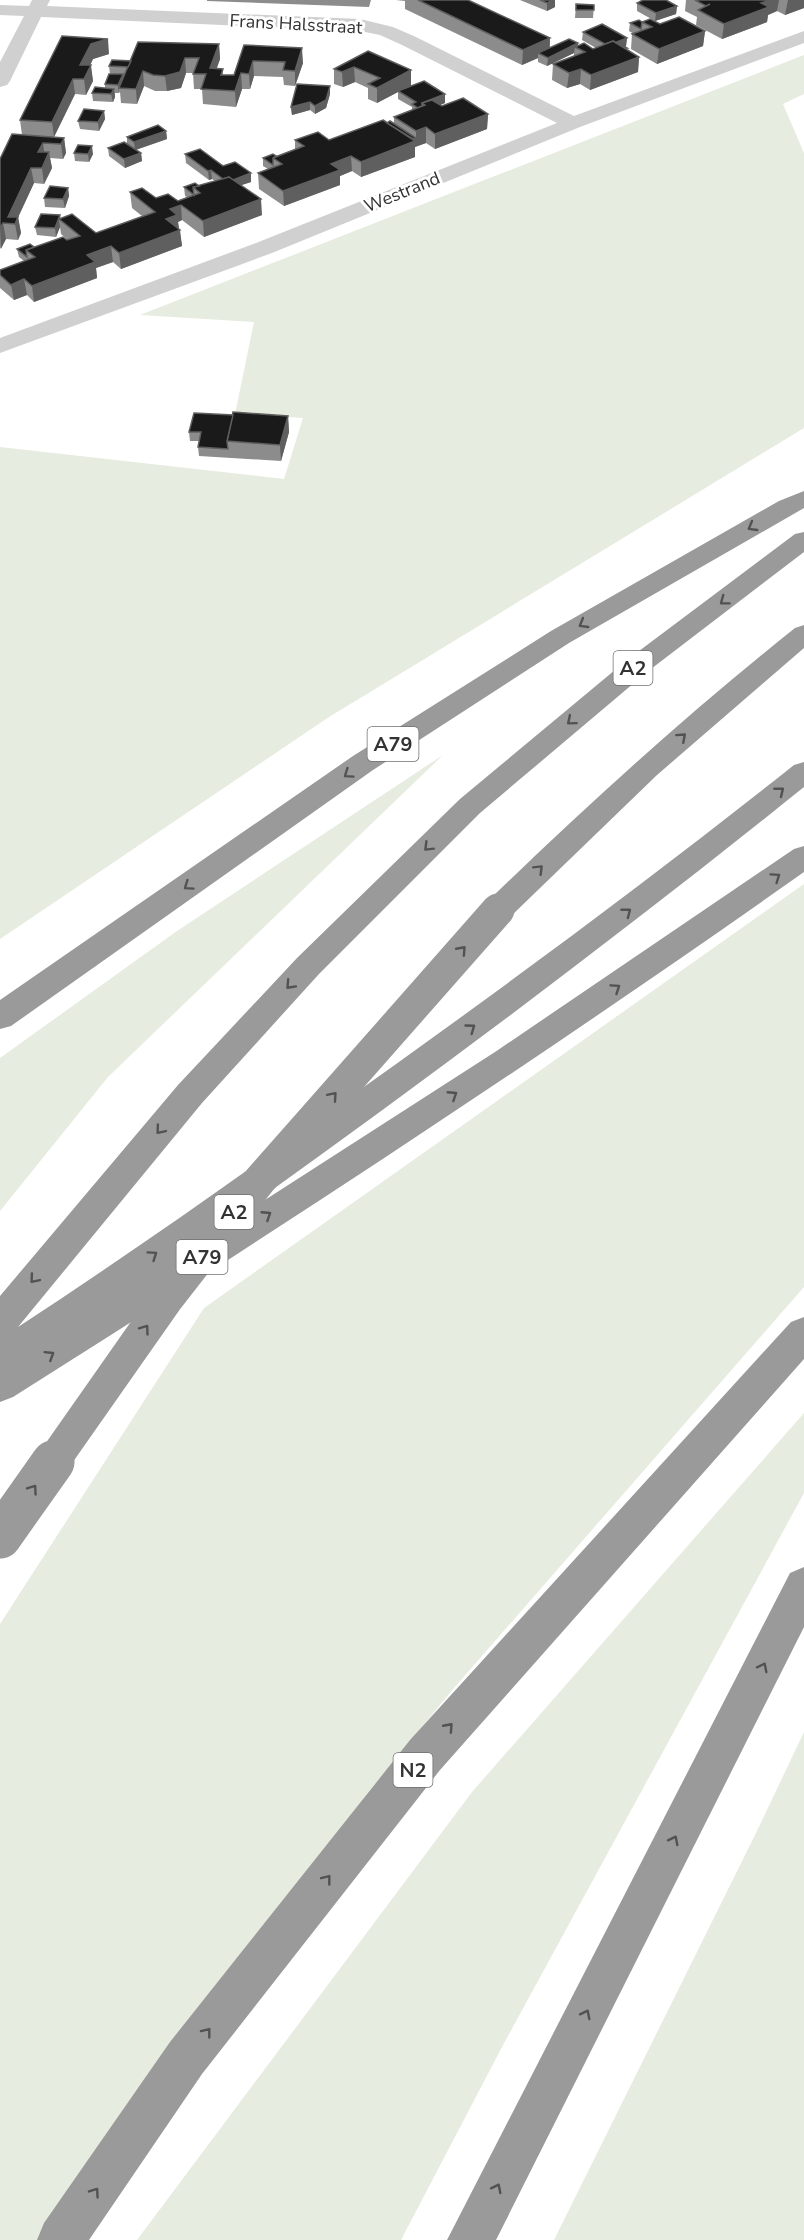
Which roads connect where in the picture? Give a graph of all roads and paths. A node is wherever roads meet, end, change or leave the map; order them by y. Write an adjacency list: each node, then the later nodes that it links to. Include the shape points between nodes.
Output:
1 (38, 6): 2 (street, Frans Halsstraat); 4 (street); 5 (street, Frans Halsstraat, via 367,27 409,41)
2 (0, 10)
3 (804, 37): 5 (street, Westrand)
4 (0, 81)
5 (573, 123): 6 (street, Westrand, via 264,248)
6 (0, 346)
7 (804, 499): 12 (highway, A79, one-way to 12, via 560,637 363,763)
8 (804, 540): 13 (highway, A2, one-way to 13, via 636,666 470,806 308,966 190,1094)
9 (804, 634): 17 (highway, A2, one-way to 9, bridge, via 167,1299 260,1180 498,910 584,825 717,705)
10 (804, 772): 15 (highway, A79, one-way to 10, via 111,1286 424,1063 598,935)
11 (804, 857): 16 (highway, A79, one-way to 11, via 611,992)
12 (0, 1017)
13 (0, 1322)
14 (804, 1333): 19 (highway, N2, one-way to 14, via 186,2058 424,1755)
15 (0, 1358)
16 (0, 1385)
17 (0, 1537)
18 (804, 1586): 20 (highway, one-way to 18)
19 (62, 2240)
20 (471, 2240)

